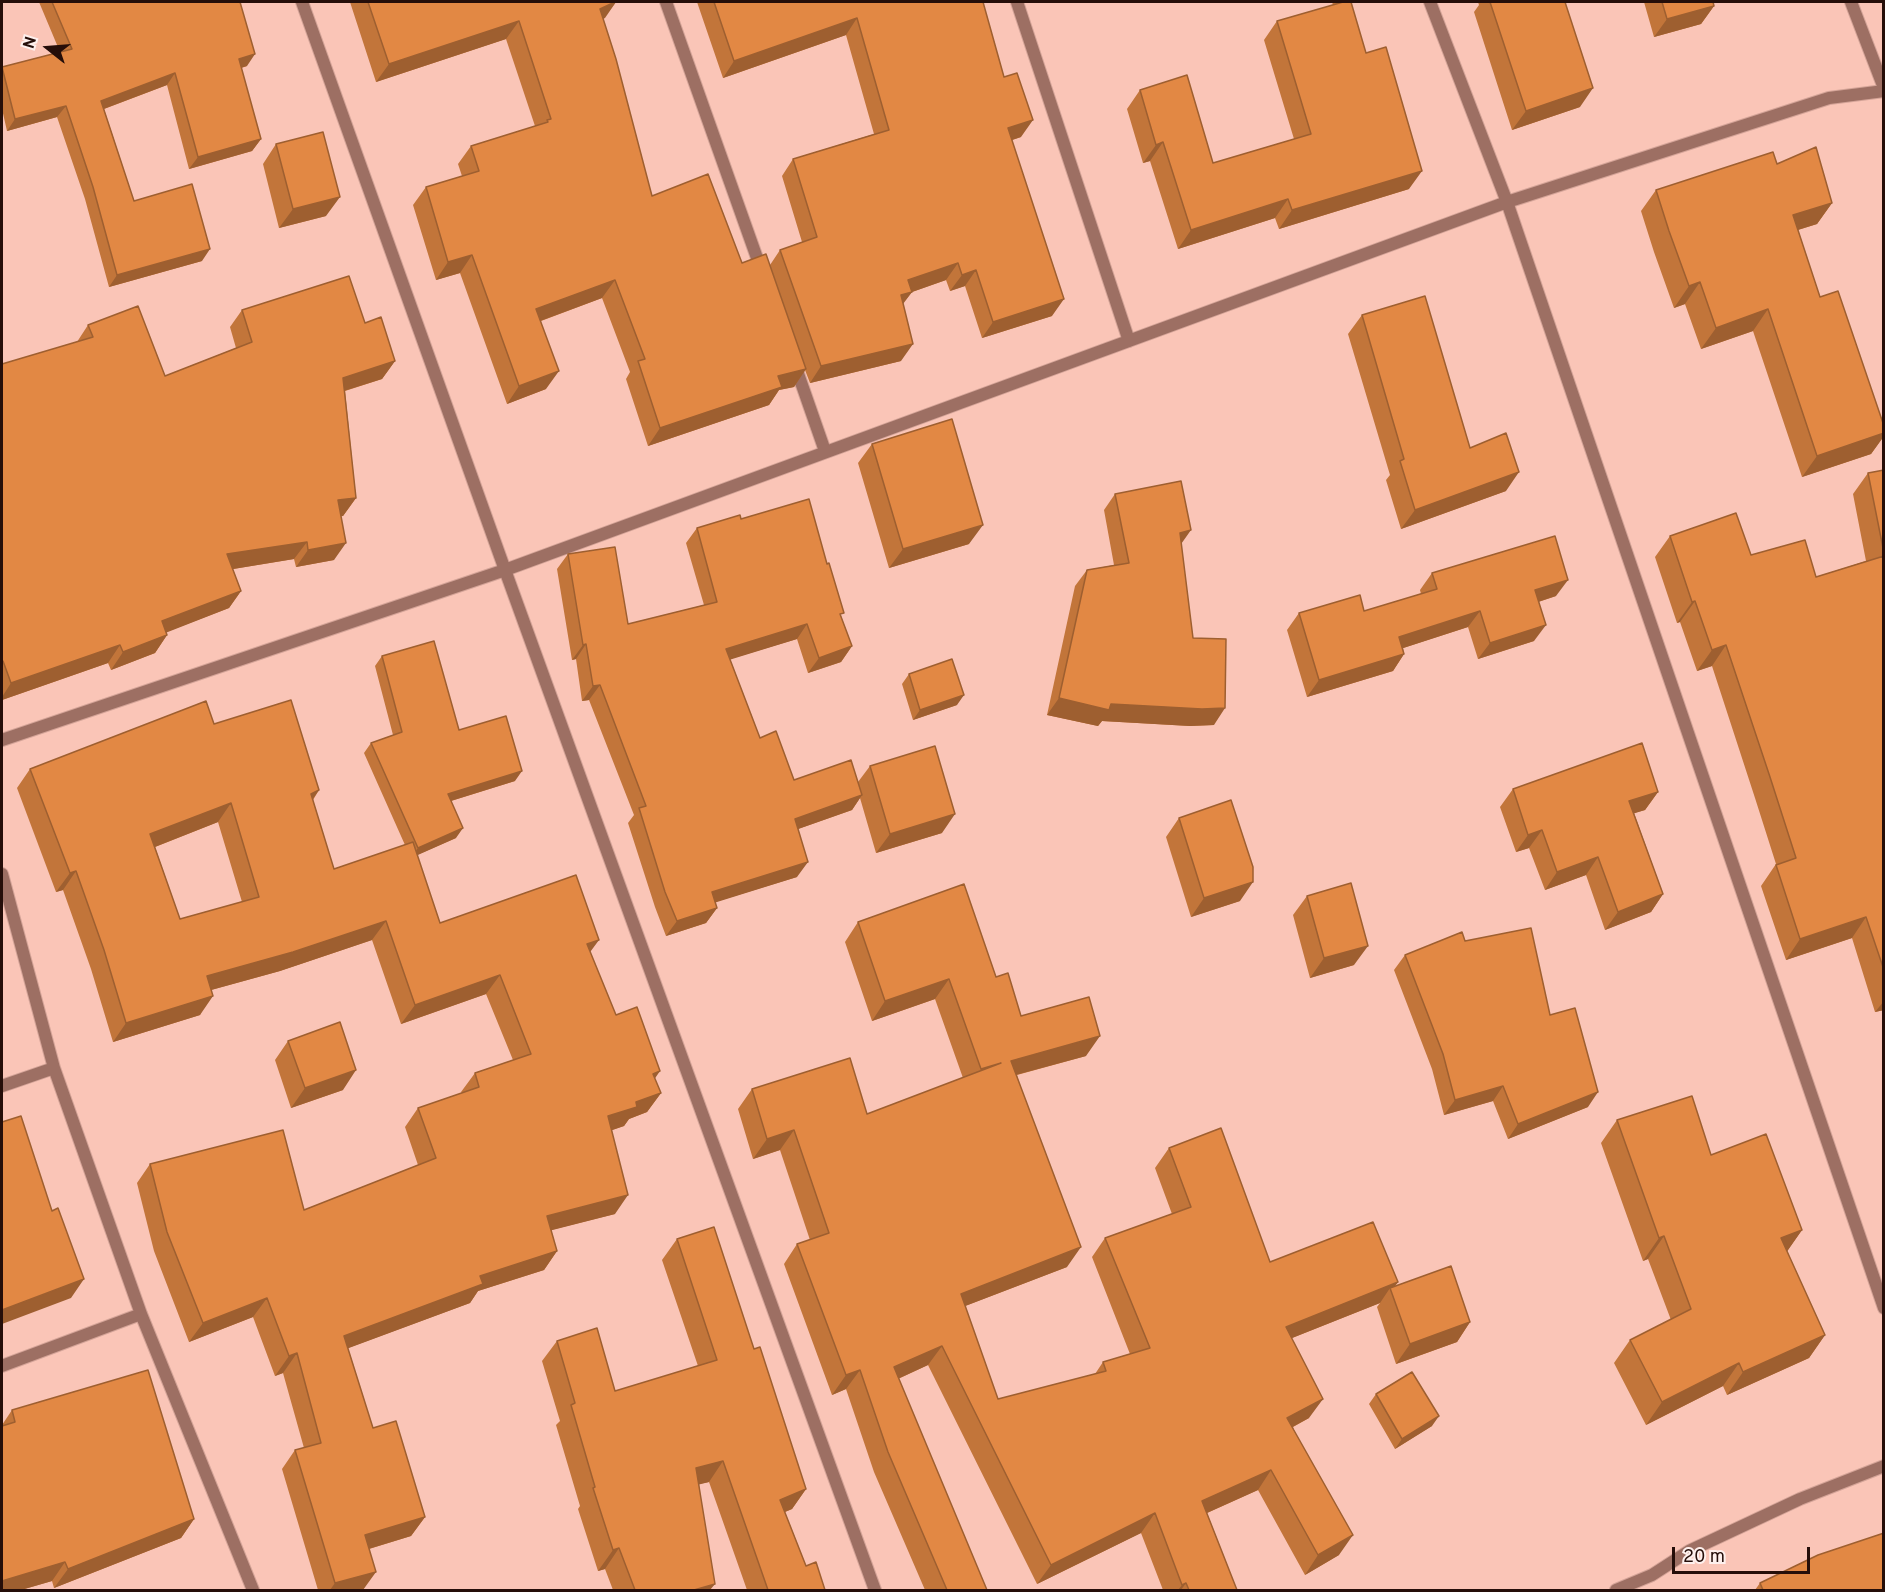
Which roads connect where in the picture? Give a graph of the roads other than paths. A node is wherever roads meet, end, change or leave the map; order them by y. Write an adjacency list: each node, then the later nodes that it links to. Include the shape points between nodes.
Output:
1 (302, 2): 13 (street)
2 (666, 2): 9 (street)
3 (1017, 2): 10 (street)
4 (1430, 2): 8 (street)
5 (1851, 2): 6 (street)
6 (1877, 52): 7 (street)
7 (1884, 90): 8 (street, via 1829,98)
8 (1507, 202): 10 (street); 18 (street)
9 (766, 283)
10 (1129, 341): 12 (street)
11 (789, 350): 12 (street)
12 (825, 451): 13 (street)
13 (505, 570): 14 (street); 23 (street)
14 (2, 740)
15 (2, 874): 16 (street)
16 (54, 1068): 17 (street); 19 (street)
17 (2, 1086)
18 (1884, 1308)
19 (141, 1314): 20 (street); 22 (street)
20 (2, 1366)
21 (1884, 1466): 24 (street, via 1790,1504)
22 (250, 1590)
23 (875, 1590)
24 (1616, 1590)

